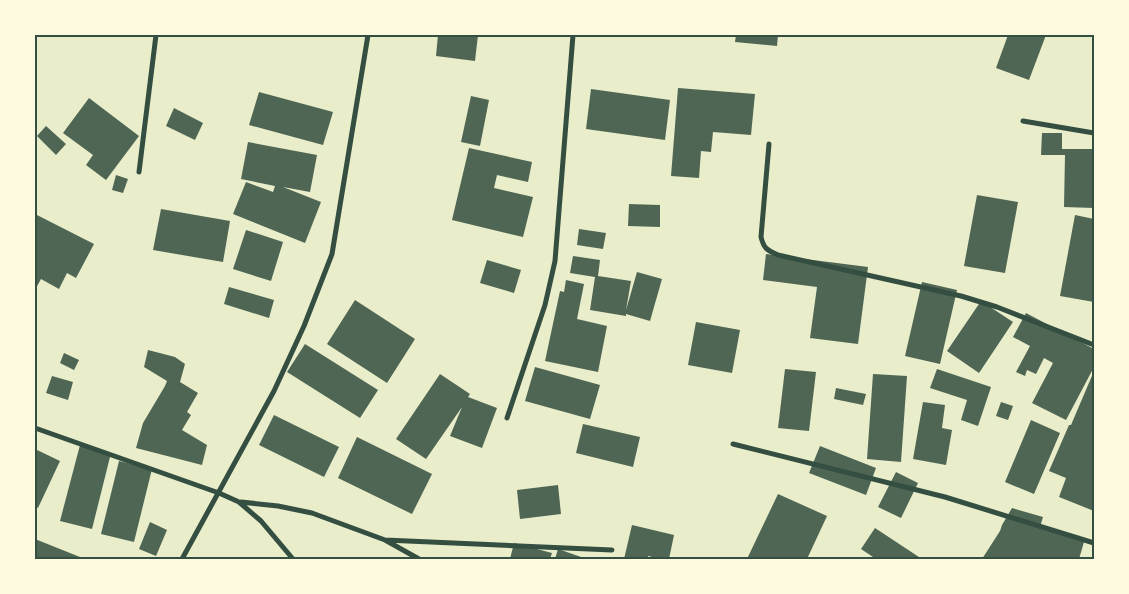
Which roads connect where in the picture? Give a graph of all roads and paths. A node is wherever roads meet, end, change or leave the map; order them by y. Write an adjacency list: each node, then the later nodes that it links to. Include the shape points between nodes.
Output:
1 (156, 35): 7 (street)
2 (368, 35): 12 (street, via 332,254 274,391)
3 (573, 35): 9 (street, via 555,261 545,305)
4 (1023, 121): 5 (street)
5 (1094, 132)
6 (769, 144): 8 (street, via 762,236 763,246 769,251 960,296)
7 (139, 172)
8 (1094, 345)
9 (507, 418)
10 (35, 428): 12 (street)
11 (733, 444): 15 (street, via 945,497)
12 (219, 493): 13 (street); 17 (street)
13 (240, 502): 14 (street, via 312,513); 18 (street)
14 (385, 540): 16 (street); 19 (street)
15 (1094, 543)
16 (612, 550)
17 (182, 559)
18 (293, 559)
19 (419, 559)

